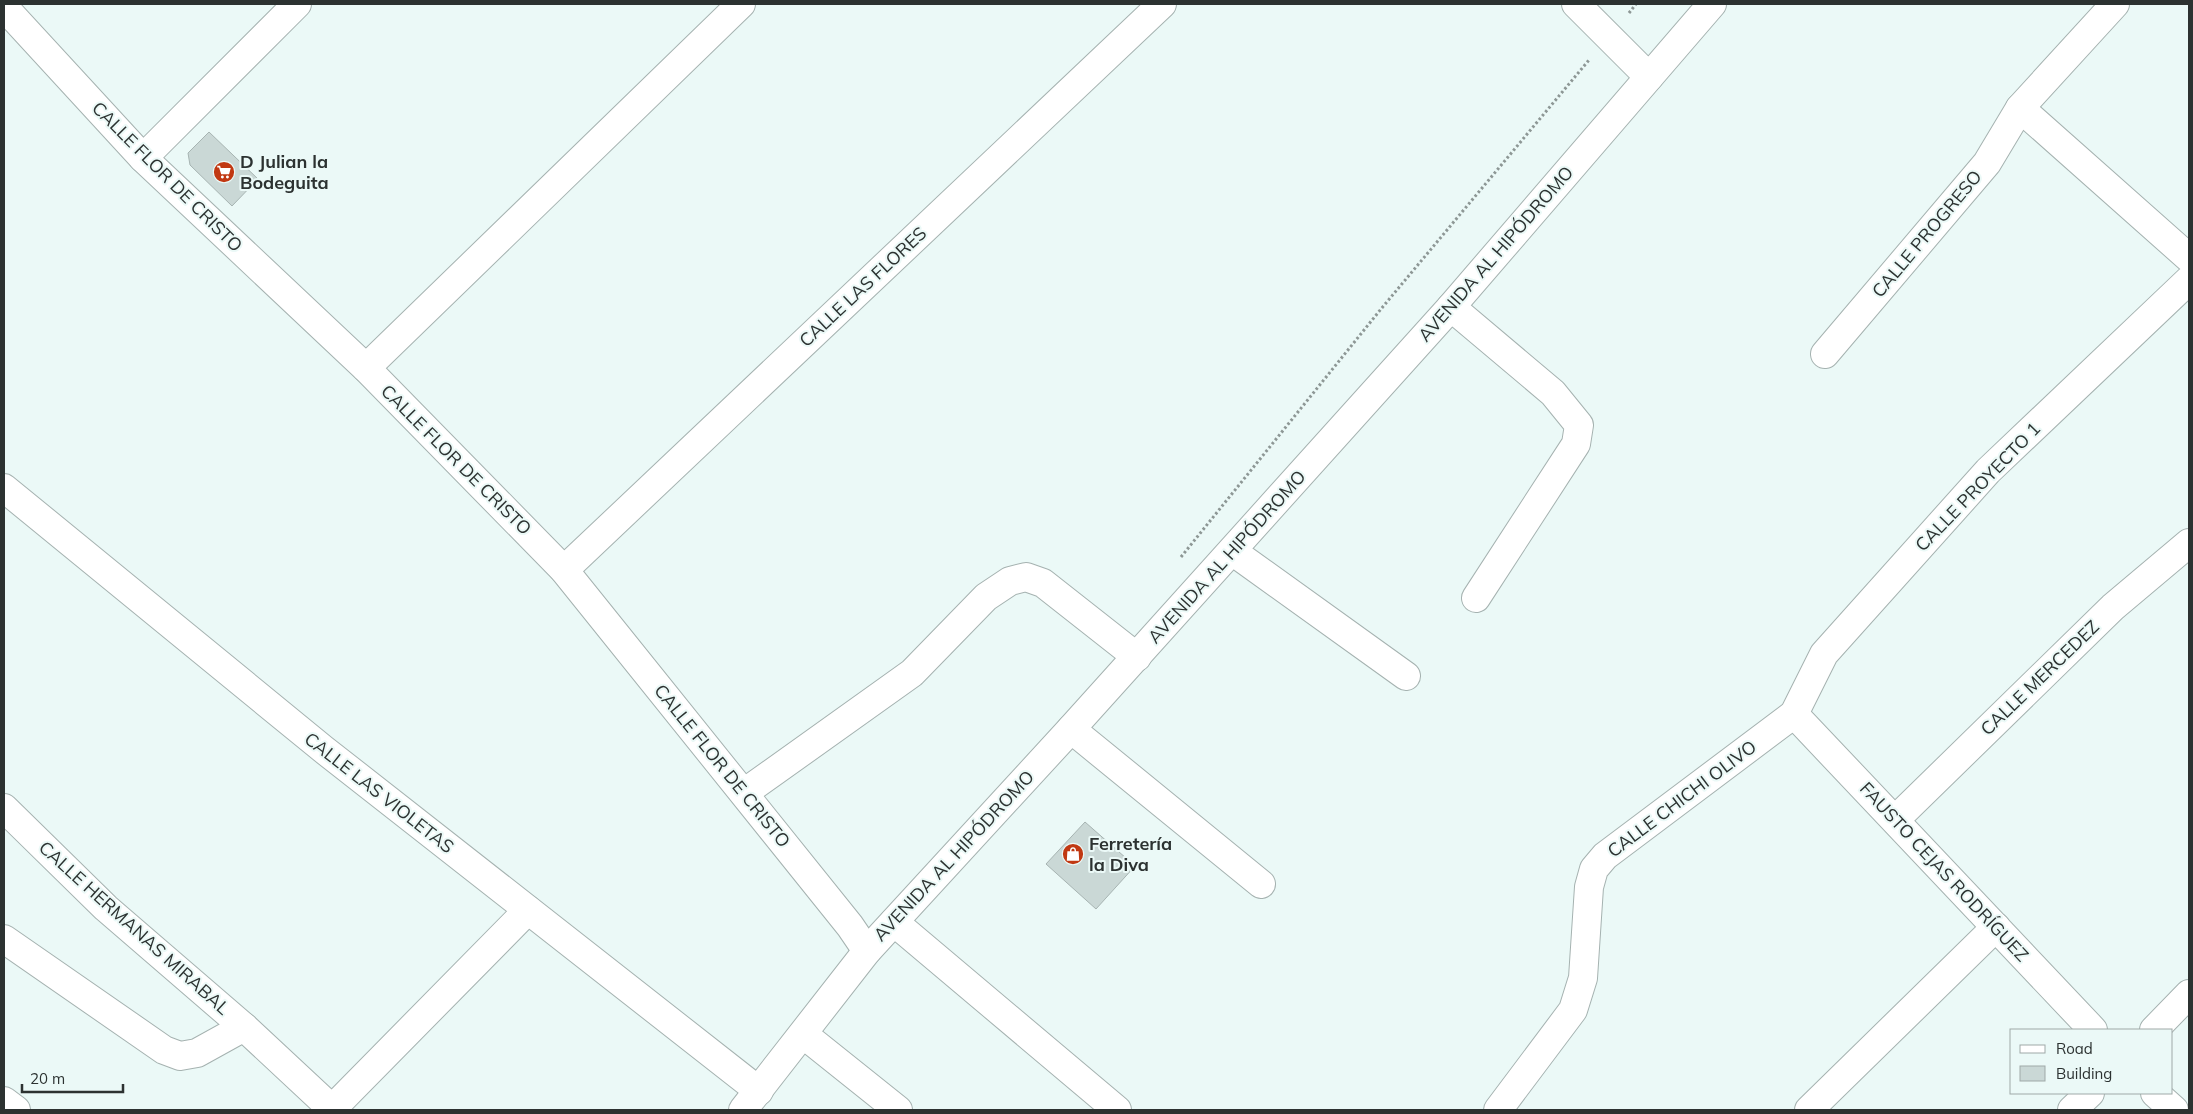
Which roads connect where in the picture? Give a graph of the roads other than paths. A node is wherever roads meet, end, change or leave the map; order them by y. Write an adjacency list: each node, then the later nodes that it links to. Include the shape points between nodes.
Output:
1 (297, 4): 10 (street)
2 (741, 4): 15 (street)
3 (1162, 4): 19 (street, CALLE LAS FLORES)
4 (1576, 4): 8 (street)
5 (1712, 4): 8 (street, AVENIDA AL HIPÓDROMO)
6 (2115, 4): 9 (street, CALLE PROGRESO)
7 (4, 7): 10 (street, CALLE FLOR DE CRISTO)
8 (1649, 77): 13 (street, AVENIDA AL HIPÓDROMO)
9 (2020, 108): 11 (street); 14 (street, CALLE PROGRESO, via 1988,163)
10 (143, 158): 15 (street, CALLE FLOR DE CRISTO)
11 (2189, 258)
12 (2189, 280): 23 (street, CALLE PROYECTO 1, via 1988,471 1824,654)
13 (1451, 307): 18 (street, AVENIDA AL HIPÓDROMO); 20 (street, via 1553,393 1579,425 1576,444)
14 (1825, 354)
15 (366, 368): 19 (street, CALLE FLOR DE CRISTO)
16 (4, 488): 29 (street, CALLE LAS VIOLETAS, via 323,749)
17 (2189, 543): 27 (street, CALLE MERCEDEZ, via 2112,607)
18 (1232, 551): 21 (street, AVENIDA AL HIPÓDROMO); 22 (street)
19 (564, 570): 25 (street, CALLE FLOR DE CRISTO)
20 (1476, 598)
21 (1137, 656): 24 (street, AVENIDA AL HIPÓDROMO); 25 (street, via 1043,583 1026,577 1010,581 986,597 912,673)
22 (1406, 676)
23 (1794, 714): 27 (street, FAUSTO CEJAS RODRÍGUEZ); 47 (street, CALLE CHICHI OLIVO, via 1605,856 1594,869 1589,887 1584,978 1573,1010)
24 (1071, 729): 28 (street); 30 (street, AVENIDA AL HIPÓDROMO)
25 (744, 793): 33 (street, CALLE FLOR DE CRISTO)
26 (4, 808): 35 (street, CALLE HERMANAS MIRABAL, via 106,908)
27 (1896, 819): 31 (street, FAUSTO CEJAS RODRÍGUEZ)
28 (1261, 884)
29 (528, 910): 41 (street, CALLE LAS VIOLETAS); 43 (street)
30 (894, 922): 33 (street, AVENIDA AL HIPÓDROMO); 46 (street)
31 (1996, 927): 36 (street, FAUSTO CEJAS RODRÍGUEZ); 48 (street)
32 (4, 939): 35 (street, via 164,1050 180,1056 197,1054)
33 (867, 951): 38 (street, AVENIDA AL HIPÓDROMO)
34 (2189, 994): 37 (street)
35 (244, 1027): 43 (street, CALLE HERMANAS MIRABAL)
36 (2092, 1029)
37 (2155, 1029)
38 (803, 1034): 41 (street, AVENIDA AL HIPÓDROMO); 45 (street)
39 (2089, 1094): 49 (street)
40 (2156, 1094): 50 (street)
41 (751, 1100)
42 (4, 1101): 44 (street)
43 (332, 1109)
44 (16, 1110)
45 (898, 1110)
46 (1117, 1110)
47 (1498, 1110)
48 (1809, 1110)
49 (2072, 1110)
50 (2174, 1110)

